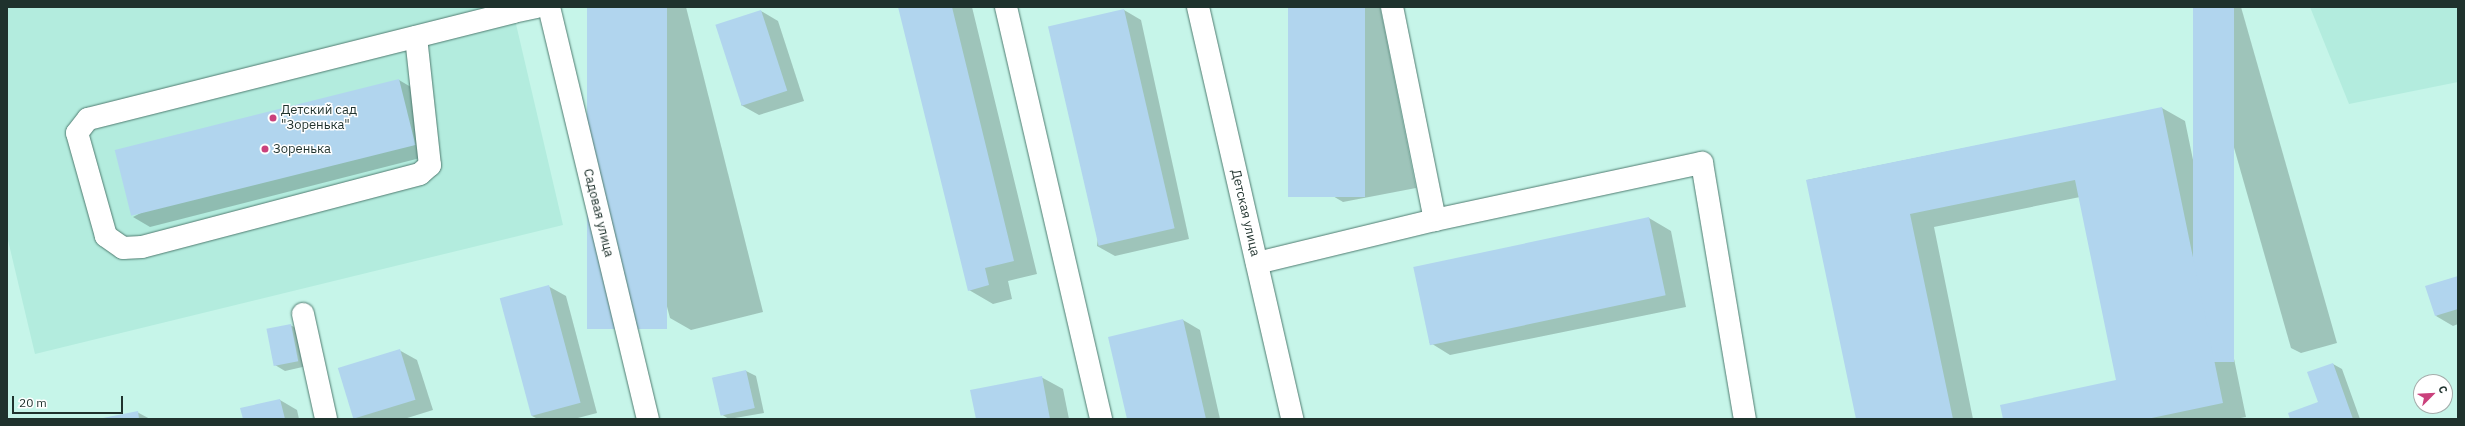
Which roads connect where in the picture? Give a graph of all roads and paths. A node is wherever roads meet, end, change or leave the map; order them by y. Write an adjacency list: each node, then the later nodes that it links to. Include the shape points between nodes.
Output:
1 (536, 7): 6 (street)
2 (549, 7): 11 (street, Садовая улица)
3 (1006, 7): 12 (street)
4 (1198, 7): 8 (street, Детская улица)
5 (1392, 7): 7 (street)
6 (416, 37): 6 (street, via 88,119 77,133 106,236 123,248 142,247 420,174 430,164)
7 (1435, 220): 8 (street); 14 (street, via 1702,163)
8 (1257, 263): 13 (street, Детская улица)
9 (303, 314): 10 (street)
10 (326, 419)
11 (648, 419)
12 (1101, 419)
13 (1292, 419)
14 (1745, 419)

